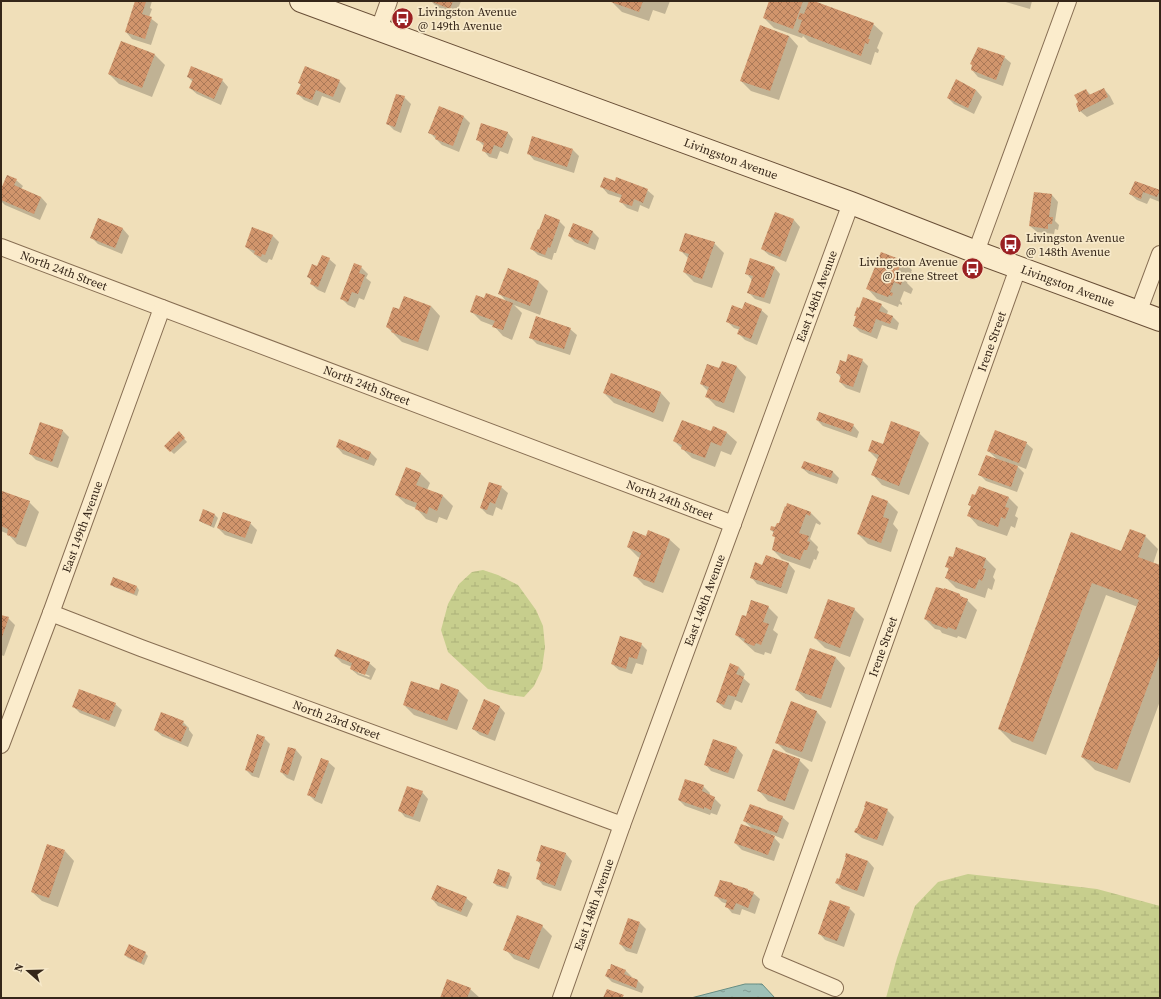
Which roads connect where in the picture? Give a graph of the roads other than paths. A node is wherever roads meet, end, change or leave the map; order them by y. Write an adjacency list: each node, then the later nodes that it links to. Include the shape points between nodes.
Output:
1 (301, 1): 4 (street, Livingston Avenue)
2 (390, 1): 4 (street)
3 (1068, 1): 7 (street)
4 (379, 29): 5 (street, Livingston Avenue)
5 (851, 203): 7 (street, Livingston Avenue); 13 (street, East 148th Avenue)
6 (1, 247): 10 (street, North 24th Street)
7 (976, 252): 9 (street, Livingston Avenue)
8 (1160, 254): 11 (street)
9 (1018, 268): 11 (street, Livingston Avenue); 17 (street, Irene Street, via 772,961)
10 (162, 308): 13 (street, North 24th Street); 14 (street, East 149th Avenue)
11 (1138, 313): 12 (street, Livingston Avenue)
12 (1160, 320)
13 (733, 524): 16 (street, East 148th Avenue)
14 (50, 613): 15 (street, East 149th Avenue); 16 (street, North 23rd Street)
15 (1, 745)
16 (622, 825): 18 (street, East 148th Avenue)
17 (835, 988)
18 (561, 998)

